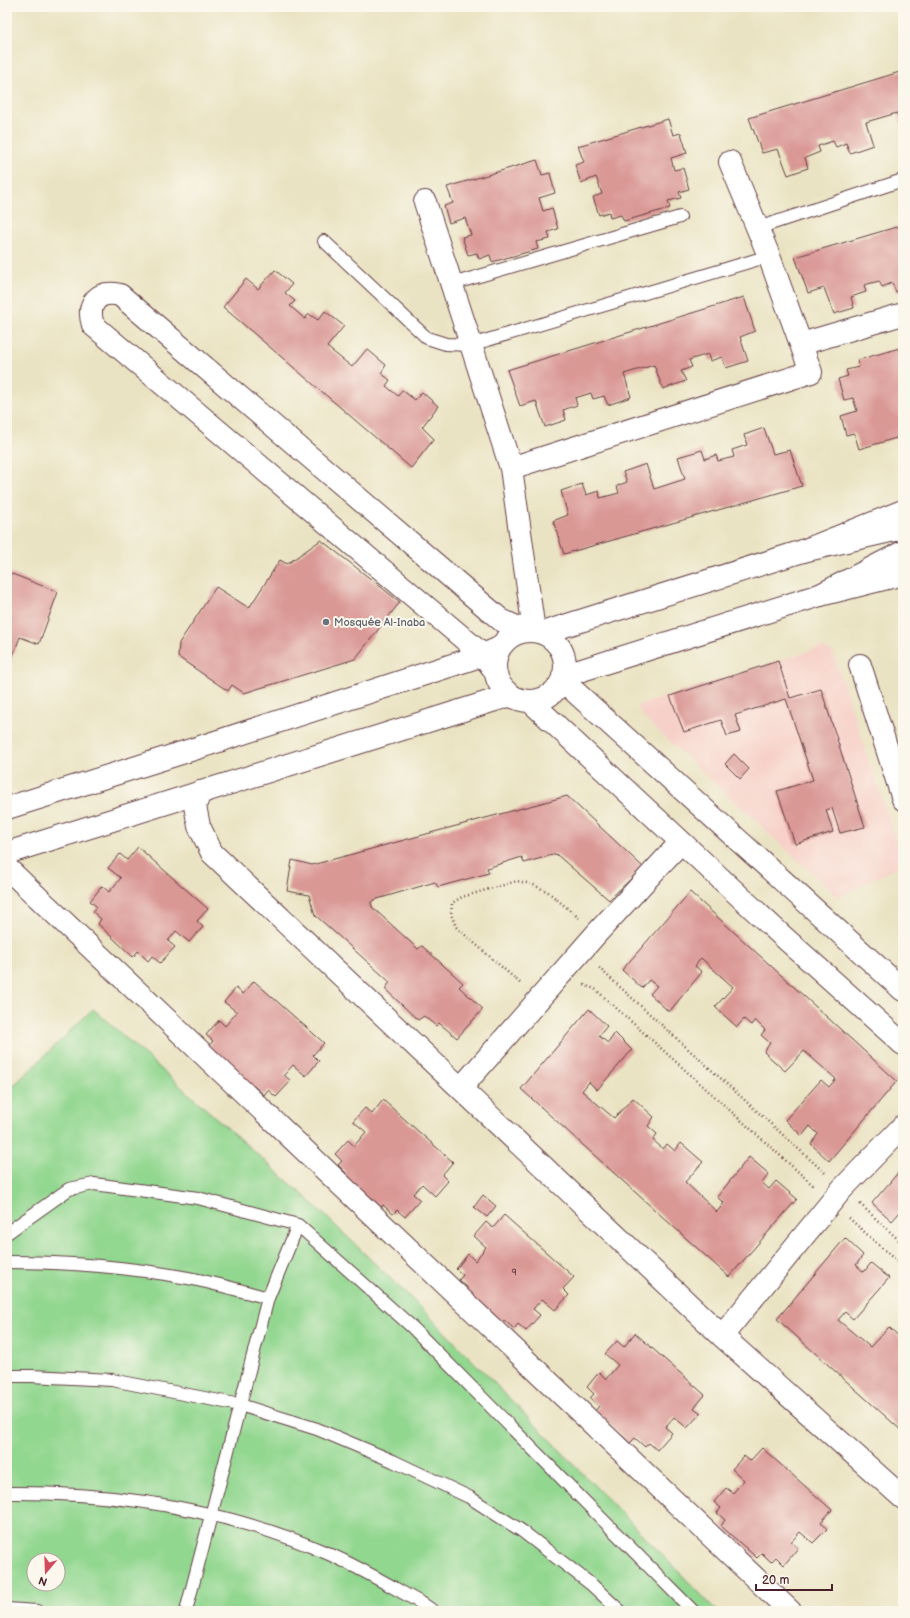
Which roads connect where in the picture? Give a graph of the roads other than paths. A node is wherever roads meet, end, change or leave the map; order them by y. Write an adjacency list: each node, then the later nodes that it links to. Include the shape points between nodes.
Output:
1 (730, 162): 5 (main road)
2 (903, 180): 5 (lane)
3 (426, 202): 8 (main road)
4 (680, 217): 8 (lane)
5 (758, 228): 7 (main road)
6 (324, 241): 11 (lane, via 427,338 446,344)
7 (769, 256): 10 (main road); 11 (lane)
8 (452, 284): 11 (main road)
9 (903, 314): 10 (main road)
10 (801, 344): 12 (main road, via 811,372)
11 (471, 345): 12 (main road)
12 (511, 468): 19 (main road)
13 (903, 511): 15 (main road)
14 (903, 528): 15 (main road)
15 (803, 551): 19 (main road)
16 (903, 552): 18 (main road)
17 (903, 574): 18 (main road)
18 (820, 595): 22 (main road)
19 (534, 631): 20 (main road, via 514,634); 20 (main road, via 502,620 487,608 120,294 111,293 95,300 90,316 93,325); 22 (main road, via 554,640 562,650 565,663)
20 (492, 658): 23 (main road, via 498,681 503,689); 26 (main road)
21 (860, 665): 25 (main road)
22 (563, 678): 23 (main road, via 549,695 540,699); 30 (main road)
23 (520, 698): 24 (main road); 27 (main road)
24 (200, 792): 28 (main road); 32 (main road, via 194,806 199,826 212,854)
25 (903, 799)
26 (7, 808)
27 (681, 842): 31 (main road); 32 (main road)
28 (7, 852)
29 (7, 868): 50 (main road)
30 (903, 990)
31 (903, 1044)
32 (461, 1088): 38 (main road)
33 (903, 1126): 38 (main road, via 837,1195)
34 (298, 1225): 35 (lane, via 198,1198 94,1184 69,1189); 37 (lane); 49 (lane, via 412,1327)
35 (7, 1233)
36 (7, 1262): 37 (lane, via 46,1262 115,1268 189,1278)
37 (268, 1298): 40 (lane)
38 (722, 1336): 42 (main road)
39 (7, 1376): 40 (lane, via 112,1380)
40 (240, 1405): 43 (lane); 48 (lane, via 317,1429 469,1497 522,1531)
41 (7, 1493): 43 (lane, via 54,1492 132,1500)
42 (903, 1498)
43 (212, 1514): 46 (lane); 47 (lane, via 268,1530 330,1554)
44 (7, 1609): 45 (lane)
45 (37, 1611)
46 (186, 1611)
47 (433, 1611)
48 (620, 1611)
49 (693, 1611)
50 (790, 1611)

